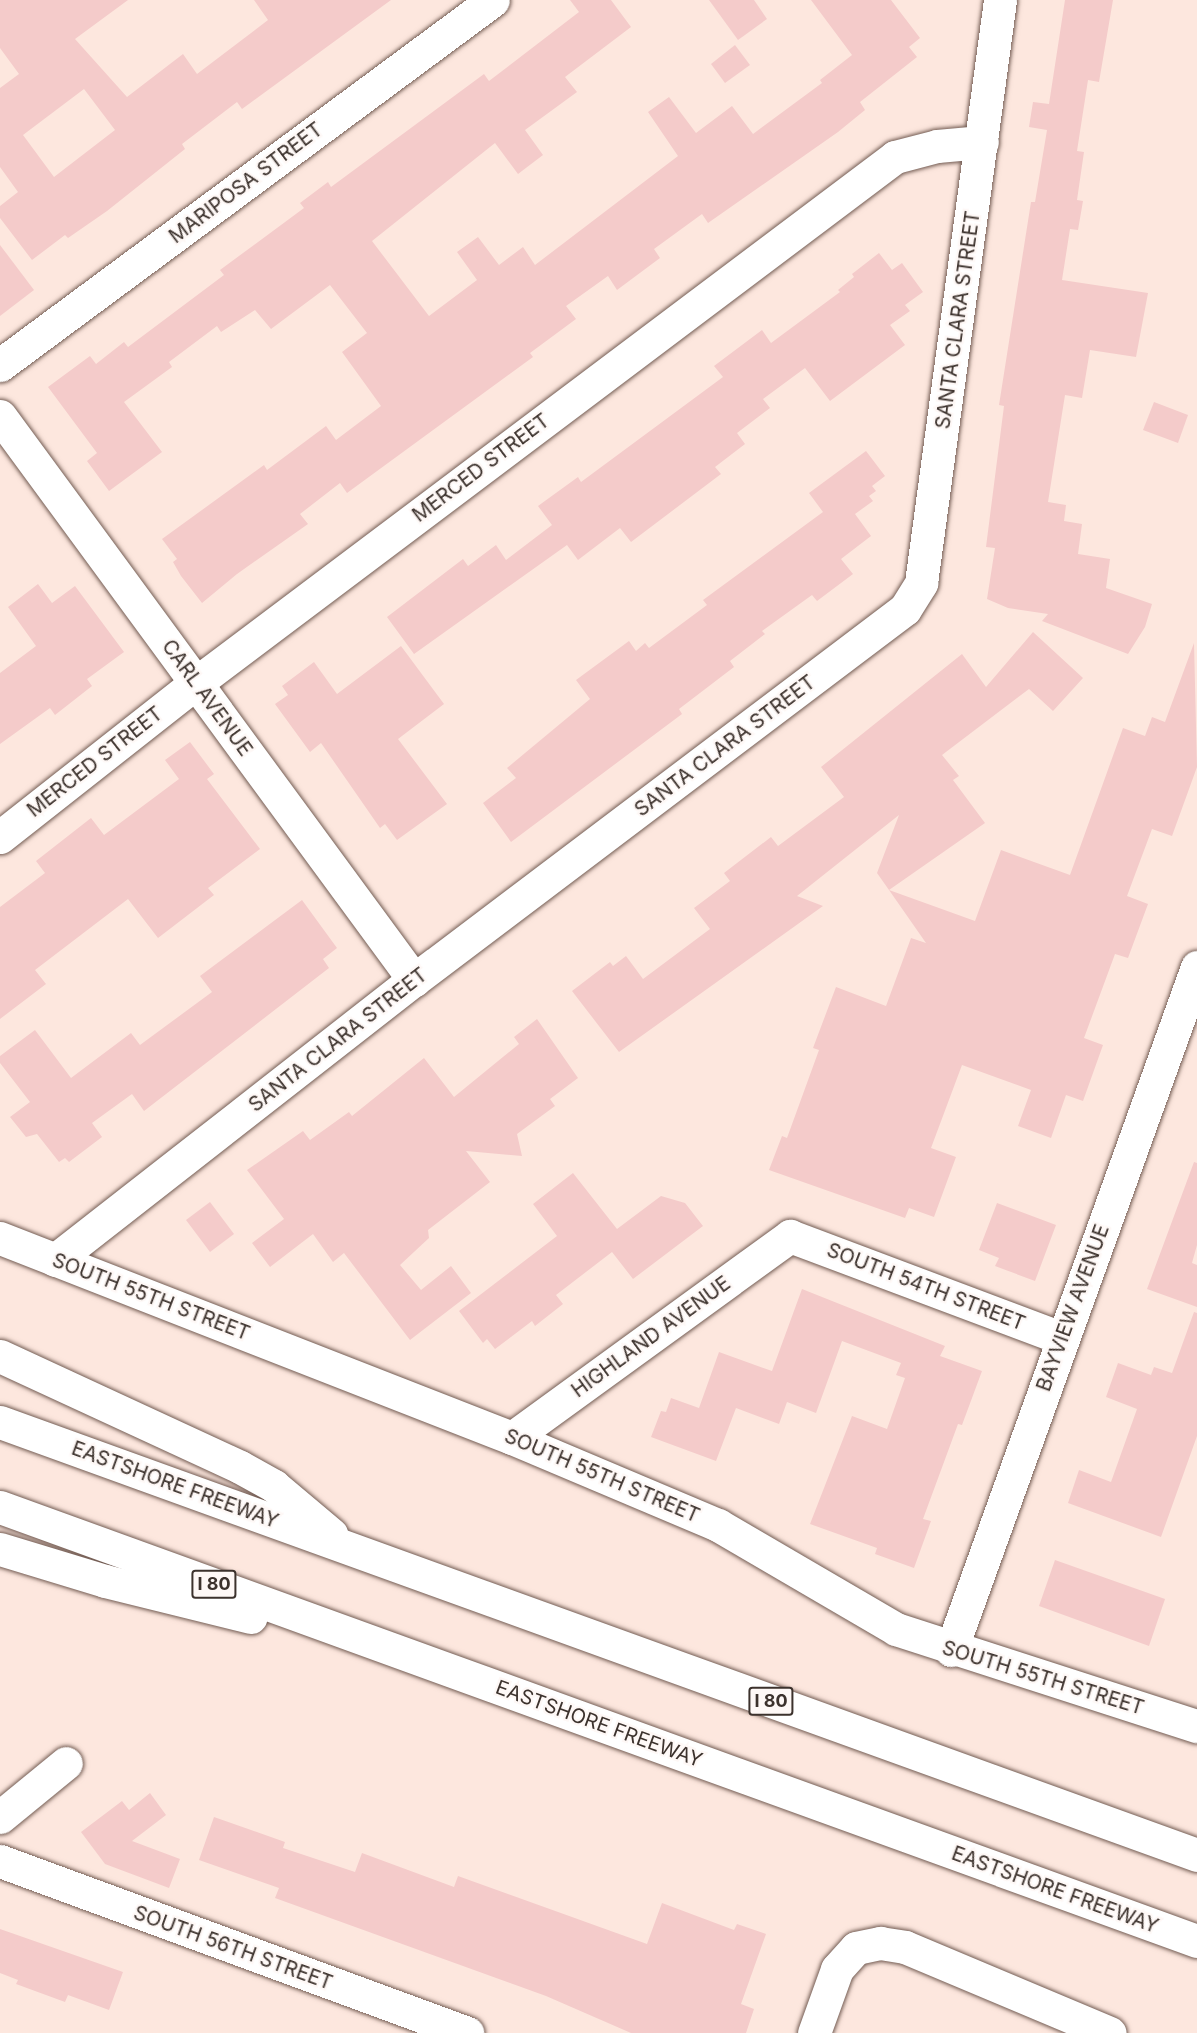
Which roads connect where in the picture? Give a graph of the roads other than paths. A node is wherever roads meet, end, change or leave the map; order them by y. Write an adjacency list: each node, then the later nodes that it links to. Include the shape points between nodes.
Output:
1 (493, 0): 4 (main road, MARIPOSA STREET)
2 (1000, 0): 3 (main road, SANTA CLARA STREET)
3 (982, 142): 6 (main road, MERCED STREET, via 937,146 895,157); 9 (main road, SANTA CLARA STREET, via 921,583 906,609)
4 (0, 365)
5 (0, 416): 6 (main road, CARL AVENUE)
6 (196, 682): 7 (main road, MERCED STREET); 9 (main road, CARL AVENUE)
7 (0, 837)
8 (1197, 968): 13 (main road, BAYVIEW AVENUE)
9 (414, 980): 12 (main road, SANTA CLARA STREET)
10 (790, 1236): 13 (main road, SOUTH 54TH STREET); 16 (main road, HIGHLAND AVENUE)
11 (0, 1238): 12 (main road, SOUTH 55TH STREET)
12 (55, 1260): 16 (main road, SOUTH 55TH STREET)
13 (1062, 1338): 20 (main road, BAYVIEW AVENUE)
14 (0, 1356): 18 (main road, via 274,1486)
15 (0, 1422): 18 (main road, EASTSHORE FREEWAY / I 80)
16 (512, 1438): 20 (main road, SOUTH 55TH STREET, via 718,1525 896,1629)
17 (0, 1507): 21 (main road, EASTSHORE FREEWAY / I 80)
18 (346, 1547): 25 (main road, EASTSHORE FREEWAY / I 80)
19 (0, 1549): 21 (main road, via 105,1581)
20 (951, 1650): 22 (main road, SOUTH 55TH STREET)
21 (427, 1661): 27 (main road, EASTSHORE FREEWAY / I 80)
22 (1197, 1726)
23 (66, 1763): 24 (main road)
24 (0, 1817)
25 (1197, 1855)
26 (0, 1861): 28 (main road, SOUTH 56TH STREET)
27 (1197, 1941)
28 (467, 2033)
29 (814, 2033): 30 (main road, via 837,1969 855,1948 880,1943 905,1947)
30 (1110, 2033)

